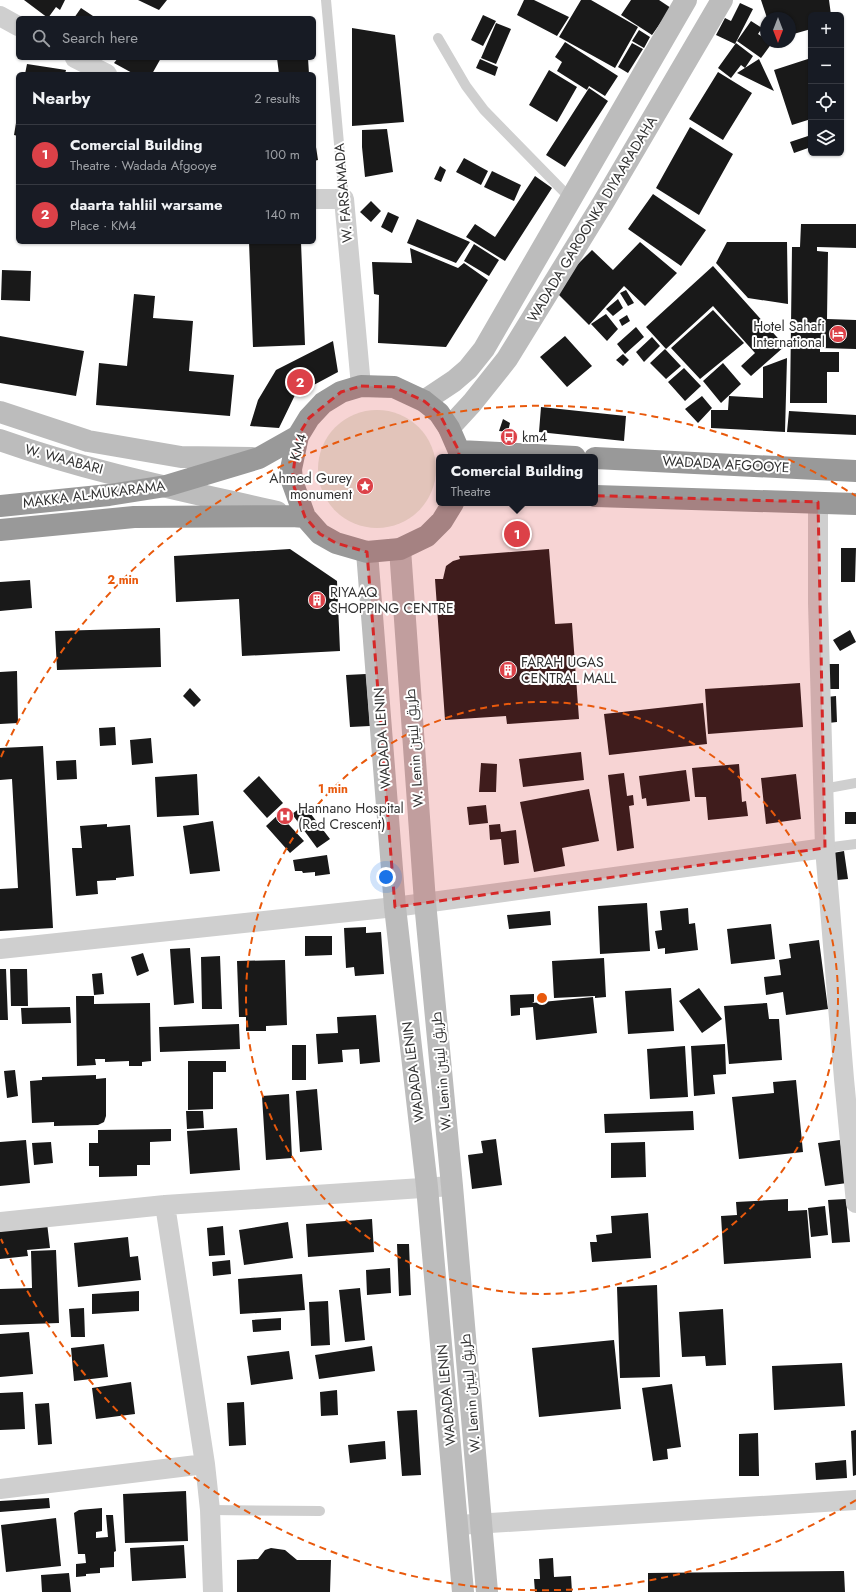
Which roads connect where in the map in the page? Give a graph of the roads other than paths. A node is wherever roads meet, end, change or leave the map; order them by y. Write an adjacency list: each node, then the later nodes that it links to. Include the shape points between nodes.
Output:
1 (326, 0): 10 (lane, W. FARSAMADA)
2 (686, 0): 11 (main road, WADADA GAROONKA DIYAARADAHA)
3 (722, 0): 15 (main road, WADADA GAROONKA DIYAARADAHA, via 603,203 507,359 472,404)
4 (0, 16): 5 (street)
5 (16, 25)
6 (438, 38): 11 (lane, via 466,86 484,110)
7 (79, 60): 8 (street)
8 (103, 72)
9 (316, 198): 10 (street)
10 (344, 198): 12 (street, W. FARSAMADA)
11 (571, 199): 13 (main road, WADADA GAROONKA DIYAARADAHA, via 484,349 468,369)
12 (361, 386): 13 (highway, KM4, via 394,387); 16 (highway, KM4, via 341,392 323,404 308,418)
13 (424, 401): 15 (highway, KM4, via 439,413)
14 (0, 412): 19 (main road, W. WAABARI, via 88,441 181,457)
15 (449, 428): 18 (highway, KM4)
16 (298, 436): 19 (highway, MAKKA AL-MUKARAMA); 28 (highway, KM4, via 291,469)
17 (0, 440): 22 (main road, W. WAABARI)
18 (459, 454)
19 (259, 458): 22 (highway, MAKKA AL-MUKARAMA)
20 (598, 458): 21 (highway, WADADA AFGOOYE)
21 (856, 471)
22 (166, 486): 26 (highway, MAKKA AL-MUKARAMA, via 109,495); 28 (main road, W. WAABARI)
23 (598, 496): 24 (highway)
24 (818, 502): 25 (highway); 33 (street)
25 (856, 504)
26 (0, 506)
27 (451, 506): 30 (highway, KM4, via 442,521 427,536)
28 (298, 516): 29 (highway, MAKKA AL-MUKARAMA, via 134,517); 31 (highway, KM4, via 336,543)
29 (0, 530)
30 (400, 549): 31 (highway, KM4); 36 (main road, W. Lenin طريق لينين)
31 (367, 552): 37 (main road, WADADA LENIN)
32 (856, 783): 33 (lane)
33 (823, 789): 35 (street)
34 (856, 844): 35 (lane)
35 (825, 848): 36 (street); 41 (street)
36 (425, 902): 37 (street); 39 (main road, W. Lenin طريق لينين)
37 (394, 907): 38 (street); 40 (main road, WADADA LENIN)
38 (0, 949)
39 (452, 1186): 40 (street); 49 (main road, W. Lenin طريق لينين)
40 (427, 1187): 42 (street); 50 (main road, WADADA LENIN)
41 (856, 1203)
42 (164, 1205): 43 (street); 44 (street)
43 (0, 1222)
44 (205, 1464): 45 (street); 47 (street)
45 (0, 1489)
46 (856, 1500): 49 (street)
47 (210, 1510): 48 (lane); 51 (street)
48 (320, 1511)
49 (481, 1523): 50 (street); 53 (main road, W. Lenin طريق لينين)
50 (458, 1525): 52 (main road, WADADA LENIN)
51 (213, 1592)
52 (463, 1592)
53 (487, 1592)

